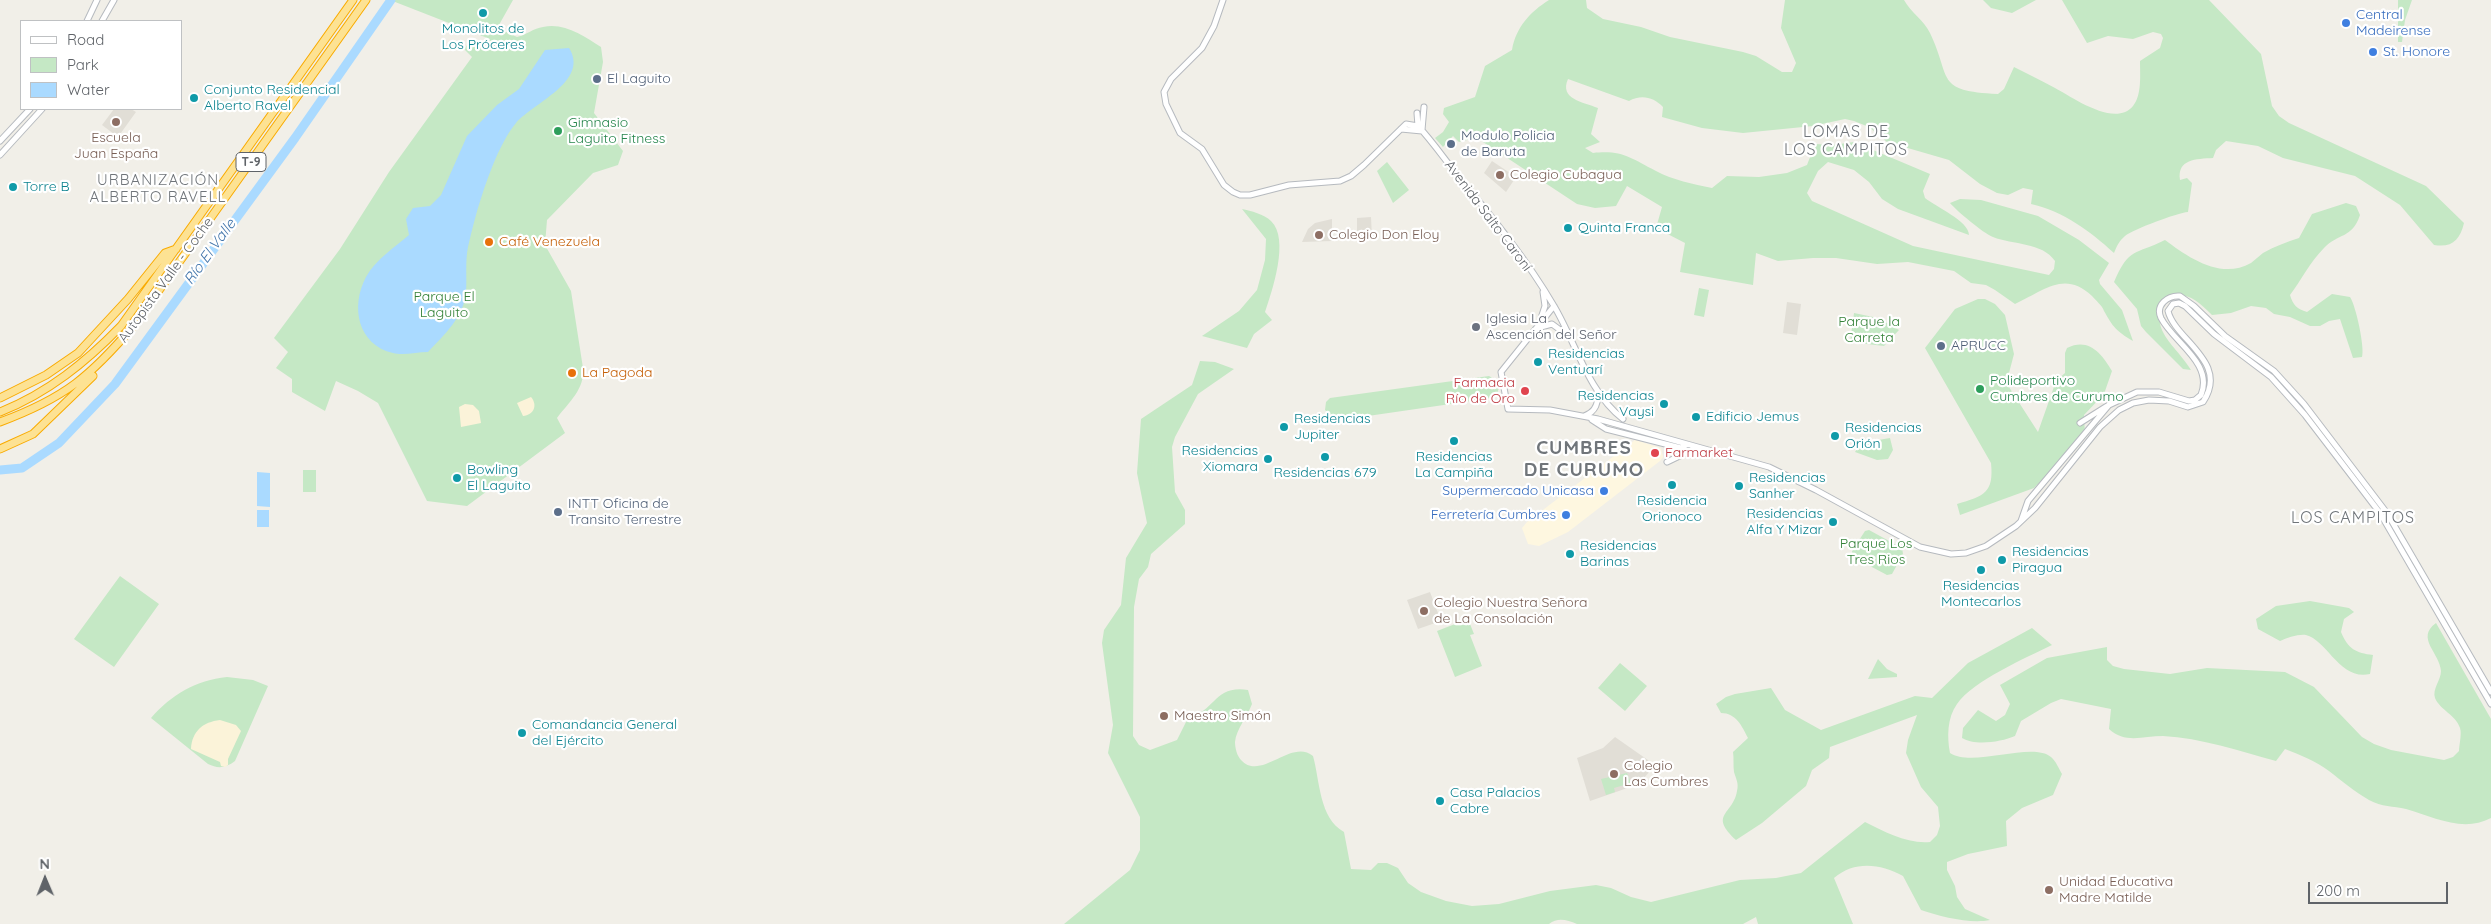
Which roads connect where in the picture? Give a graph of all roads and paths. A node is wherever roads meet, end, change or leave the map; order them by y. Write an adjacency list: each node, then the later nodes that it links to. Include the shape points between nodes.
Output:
1 (97, 0): 6 (main road)
2 (114, 0): 7 (main road)
3 (353, 0): 16 (highway, Autopista Valle - Coche / T-9)
4 (366, 0): 19 (highway, Autopista Valle - Coche / T-9)
5 (1223, 0): 13 (main road, via 1202,48 1171,79 1164,92 1180,133 1202,149 1224,185 1233,192 1240,196 1250,195 1288,185 1340,181 1352,176)
6 (87, 20)
7 (103, 20)
8 (1424, 107): 12 (main road)
9 (29, 110): 14 (main road)
10 (41, 110): 15 (main road)
11 (1417, 113): 12 (main road)
12 (1420, 128): 13 (main road); 13 (main road, via 1406,124); 17 (main road, Avenida Salto Caroní, via 1509,238)
13 (1401, 129)
14 (0, 140)
15 (0, 155)
16 (176, 248): 23 (highway, via 165,253 78,353); 25 (highway, Autopista Valle - Coche / T-9, via 122,326 90,358 23,403)
17 (1541, 287): 18 (main road, Avenida Salto Caroní); 20 (main road, via 1544,312)
18 (1554, 306): 20 (main road); 21 (main road, Avenida Salto Caroní)
19 (136, 324): 28 (highway, Autopista Valle - Coche / T-9, via 84,379 30,411); 33 (highway, T-9, via 105,364 57,413 33,434)
20 (1533, 331): 21 (main road, via 1548,324 1557,326); 26 (main road, via 1501,372 1508,409 1550,410)
21 (1573, 345): 22 (main road, Avenida Salto Caroní)
22 (1596, 388): 26 (main road, via 1596,406 1590,414); 27 (main road, Avenida Salto Caroní)
23 (0, 398)
24 (2109, 405): 30 (main road); 35 (main road, via 2028,501); 36 (main road, via 2131,394 2146,392 2159,392 2189,401 2201,395 2203,380 2197,364 2165,324 2160,312 2167,298 2184,298 2225,336 2281,378 2369,487)
25 (0, 412)
26 (1582, 416): 31 (main road, via 1606,429)
27 (1623, 419)
28 (0, 422)
29 (1631, 422): 31 (main road)
30 (2080, 423)
31 (1634, 432): 32 (main road)
32 (1697, 447): 34 (main road); 35 (main road, via 1778,471 1935,552 1973,551 1997,540)
33 (1, 448)
34 (1667, 462)
35 (2020, 521): 37 (main road, via 2035,508 2114,413 2144,401 2168,401 2188,407 2200,404 2204,399 2209,386 2204,359 2168,314 2170,305 2179,303 2271,377 2305,415 2380,513)
36 (2491, 692)
37 (2491, 704)

